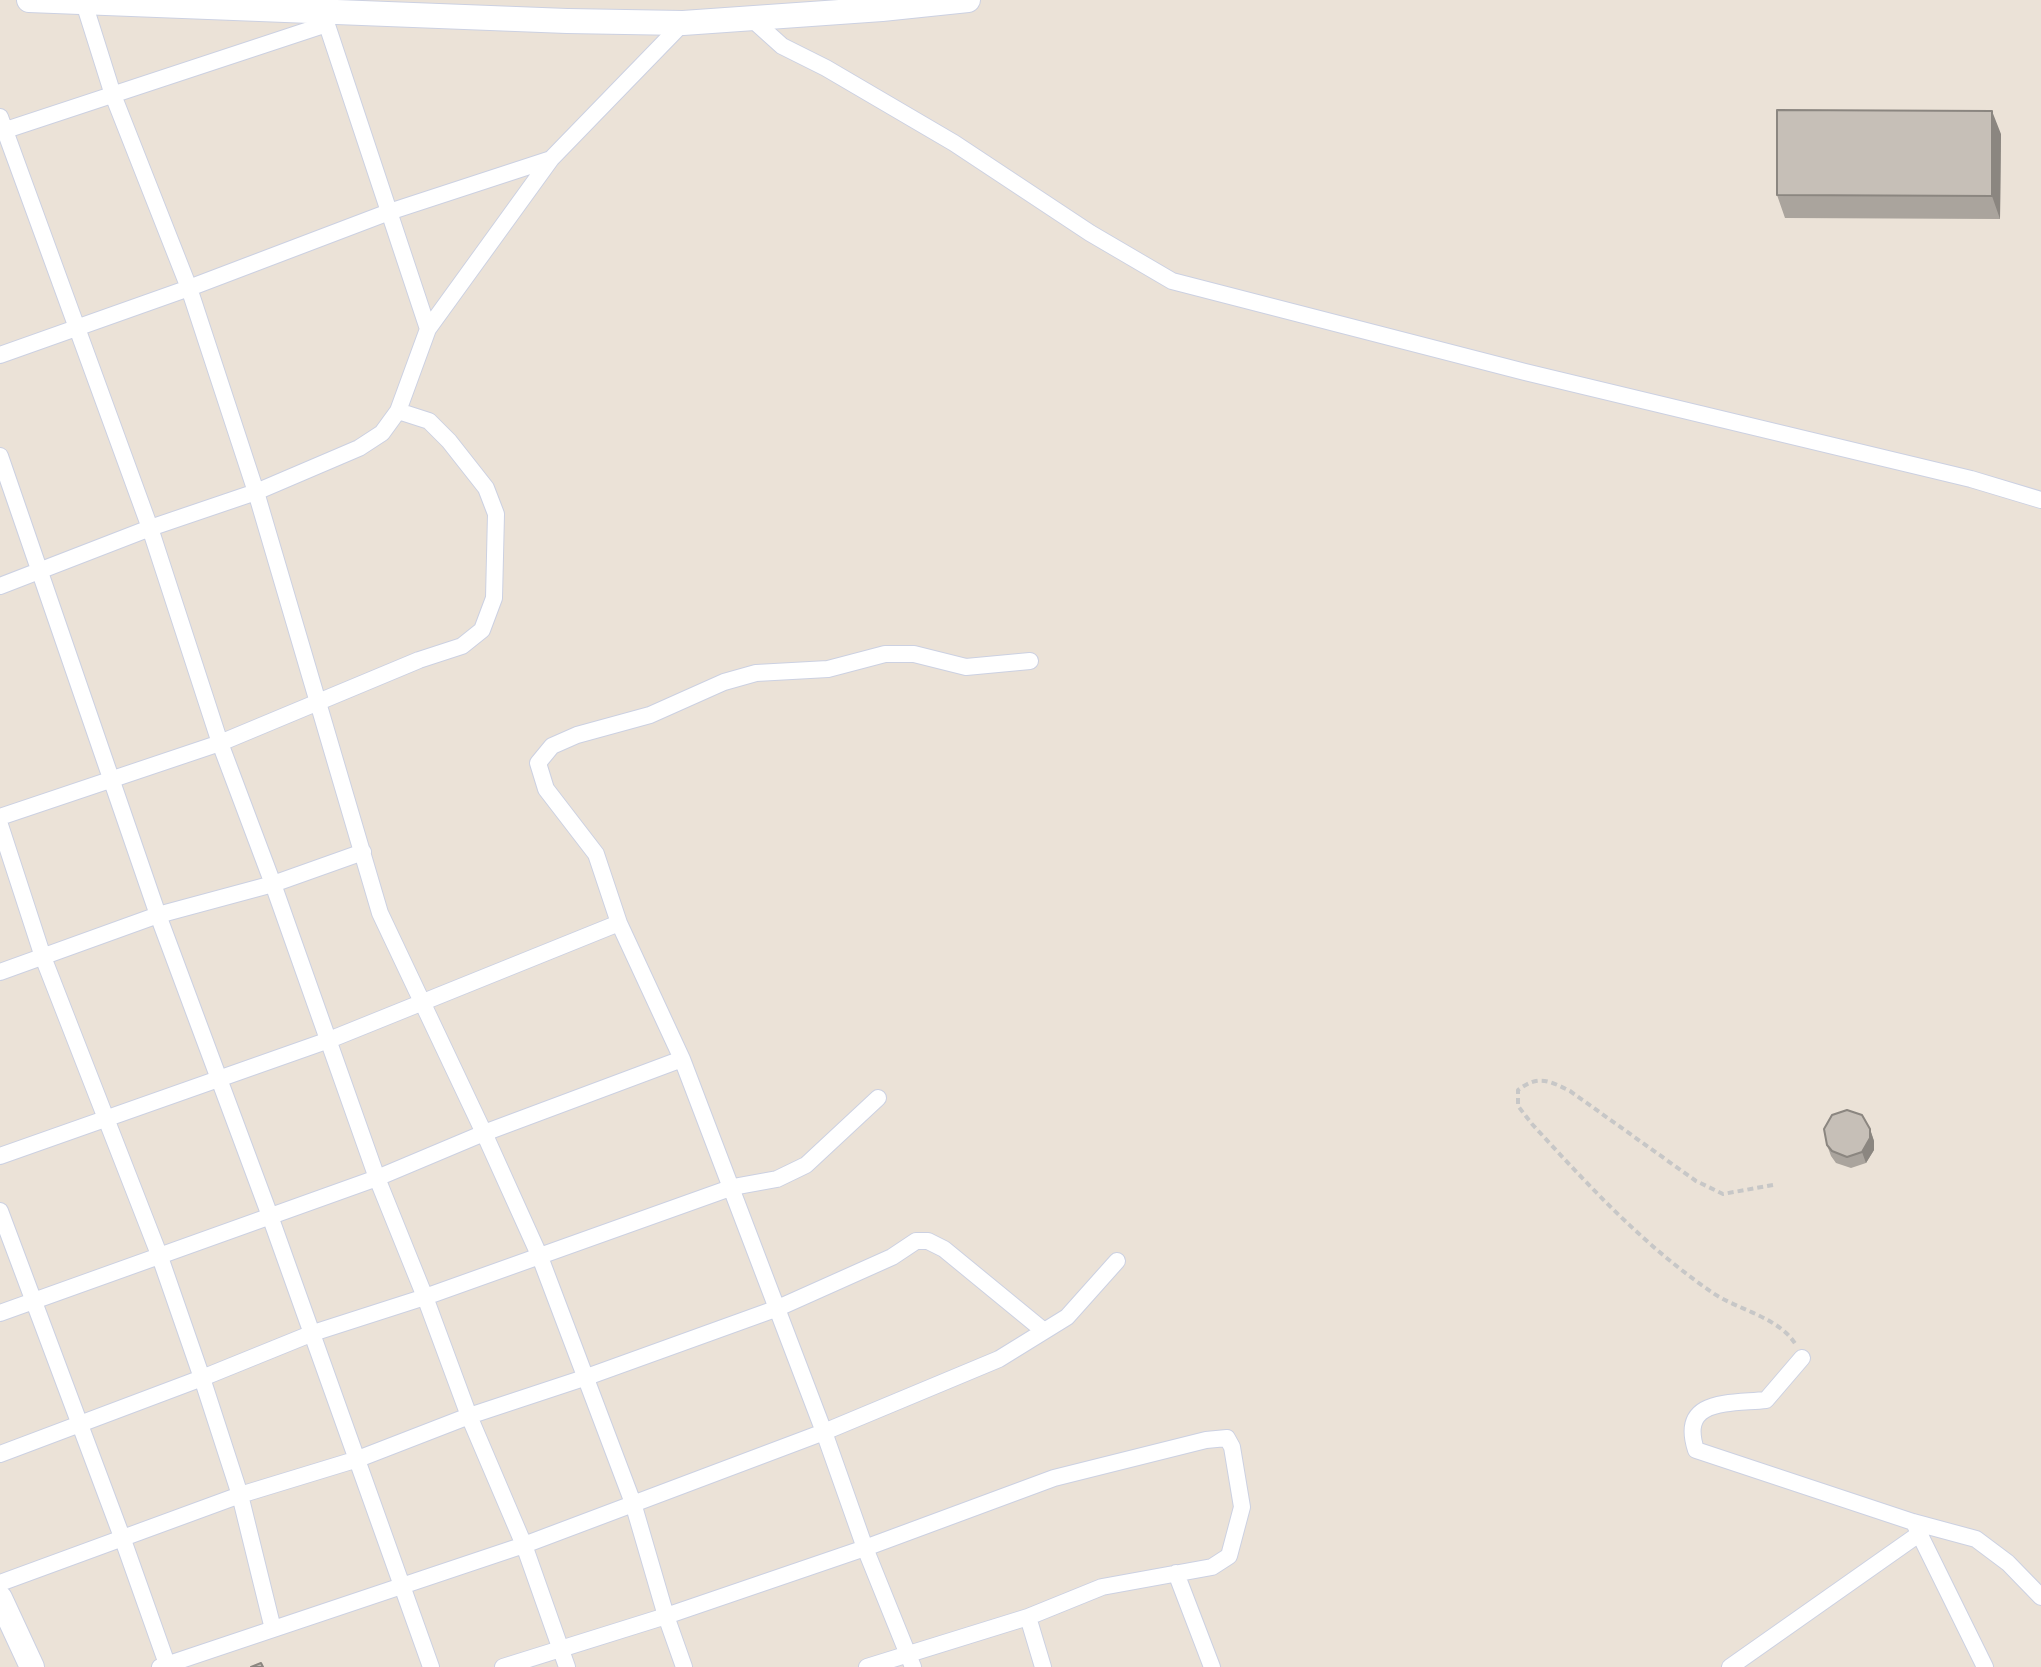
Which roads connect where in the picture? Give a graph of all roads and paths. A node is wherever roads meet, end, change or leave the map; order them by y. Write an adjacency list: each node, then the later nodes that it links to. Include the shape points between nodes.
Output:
1 (29, 0): 3 (main road)
2 (968, 0): 5 (main road)
3 (84, 3): 4 (main road); 7 (street)
4 (323, 12): 6 (main road); 7 (street); 10 (street)
5 (752, 19): 6 (main road); 18 (street, via 782,46 954,143 1172,281)
6 (683, 23): 9 (street)
7 (113, 95): 8 (street); 11 (street)
8 (2, 126): 12 (street)
9 (551, 159): 10 (street); 13 (street)
10 (389, 212): 11 (street); 13 (street)
11 (189, 288): 12 (street); 17 (street)
12 (79, 327): 14 (street); 19 (street)
13 (428, 329): 15 (street)
14 (0, 355)
15 (398, 411): 17 (street, via 382,433 359,448); 23 (street, via 429,421 486,488 496,514 494,598 482,630 462,646)
16 (0, 456): 20 (street)
17 (256, 492): 19 (street); 23 (street)
18 (2041, 500)
19 (150, 528): 20 (street); 24 (street)
20 (41, 572): 21 (street); 25 (street)
21 (0, 586)
22 (1030, 661): 31 (street, via 966,667 914,654 885,654 828,669 756,673 552,746 538,763 546,789 596,854)
23 (317, 703): 24 (street); 28 (street)
24 (220, 743): 25 (street); 29 (street)
25 (111, 780): 26 (street); 30 (street)
26 (0, 817)
27 (0, 825): 32 (street)
28 (363, 852): 29 (street); 34 (street, via 380,913)
29 (273, 884): 30 (street); 35 (street)
30 (158, 915): 32 (street); 37 (street)
31 (619, 923): 34 (street); 36 (street)
32 (43, 957): 33 (street); 39 (street)
33 (0, 972)
34 (422, 1002): 35 (street); 40 (street)
35 (329, 1040): 37 (street); 42 (street)
36 (682, 1059): 40 (street); 44 (street)
37 (218, 1078): 39 (street); 46 (street)
38 (878, 1098): 44 (street, via 806,1165 777,1179)
39 (104, 1118): 41 (street); 47 (street)
40 (484, 1133): 42 (street); 48 (street)
41 (0, 1156)
42 (377, 1178): 46 (street); 50 (street)
43 (1773, 1185): 56 (path, via 1723,1194 1696,1181 1570,1091 1549,1081 1530,1081 1518,1090 1518,1106 1532,1124 1633,1231 1714,1294 1777,1327 1793,1340)
44 (733, 1187): 48 (street); 52 (street)
45 (0, 1211): 51 (street)
46 (270, 1216): 47 (street); 55 (street)
47 (160, 1257): 51 (street); 57 (street)
48 (540, 1257): 50 (street); 58 (street)
49 (1117, 1261): 54 (street, via 1067,1317)
50 (425, 1297): 55 (street); 59 (street)
51 (34, 1300): 53 (street); 60 (street)
52 (778, 1308): 54 (street, via 916,1241 928,1241); 58 (street); 61 (street)
53 (0, 1313)
54 (1044, 1331): 61 (street, via 999,1359)
55 (313, 1333): 57 (street); 63 (street)
56 (1802, 1358): 66 (street, via 1766,1400 1699,1412 1691,1423 1696,1450)
57 (202, 1378): 60 (street); 64 (street)
58 (584, 1378): 59 (street); 65 (street)
59 (469, 1416): 63 (street); 68 (street)
60 (80, 1425): 62 (street); 67 (street)
61 (824, 1432): 65 (street); 69 (street)
62 (0, 1454)
63 (358, 1459): 64 (street); 72 (street)
64 (240, 1495): 67 (street); 77 (street)
65 (633, 1503): 68 (street); 75 (street)
66 (1916, 1528): 73 (street, via 1976,1539); 89 (street); 90 (street)
67 (122, 1537): 71 (street); 80 (street)
68 (524, 1545): 72 (street); 78 (street)
69 (865, 1548): 70 (street, via 1054,1478 1227,1438 1242,1507 1229,1556 1212,1567); 75 (street); 79 (street)
70 (1176, 1573): 76 (street, via 1102,1587); 88 (street)
71 (0, 1583)
72 (401, 1587): 77 (street); 82 (street)
73 (2041, 1597)
74 (0, 1598): 81 (main road)
75 (666, 1616): 78 (street); 85 (street)
76 (1028, 1617): 79 (street); 87 (street)
77 (273, 1629): 80 (street)
78 (561, 1649): 83 (street); 84 (street)
79 (910, 1660): 86 (street)
80 (163, 1666)
81 (32, 1667)
82 (431, 1667)
83 (503, 1667)
84 (567, 1667)
85 (684, 1667)
86 (867, 1667)
87 (1043, 1667)
88 (1212, 1667)
89 (1730, 1667)
90 (1985, 1667)

